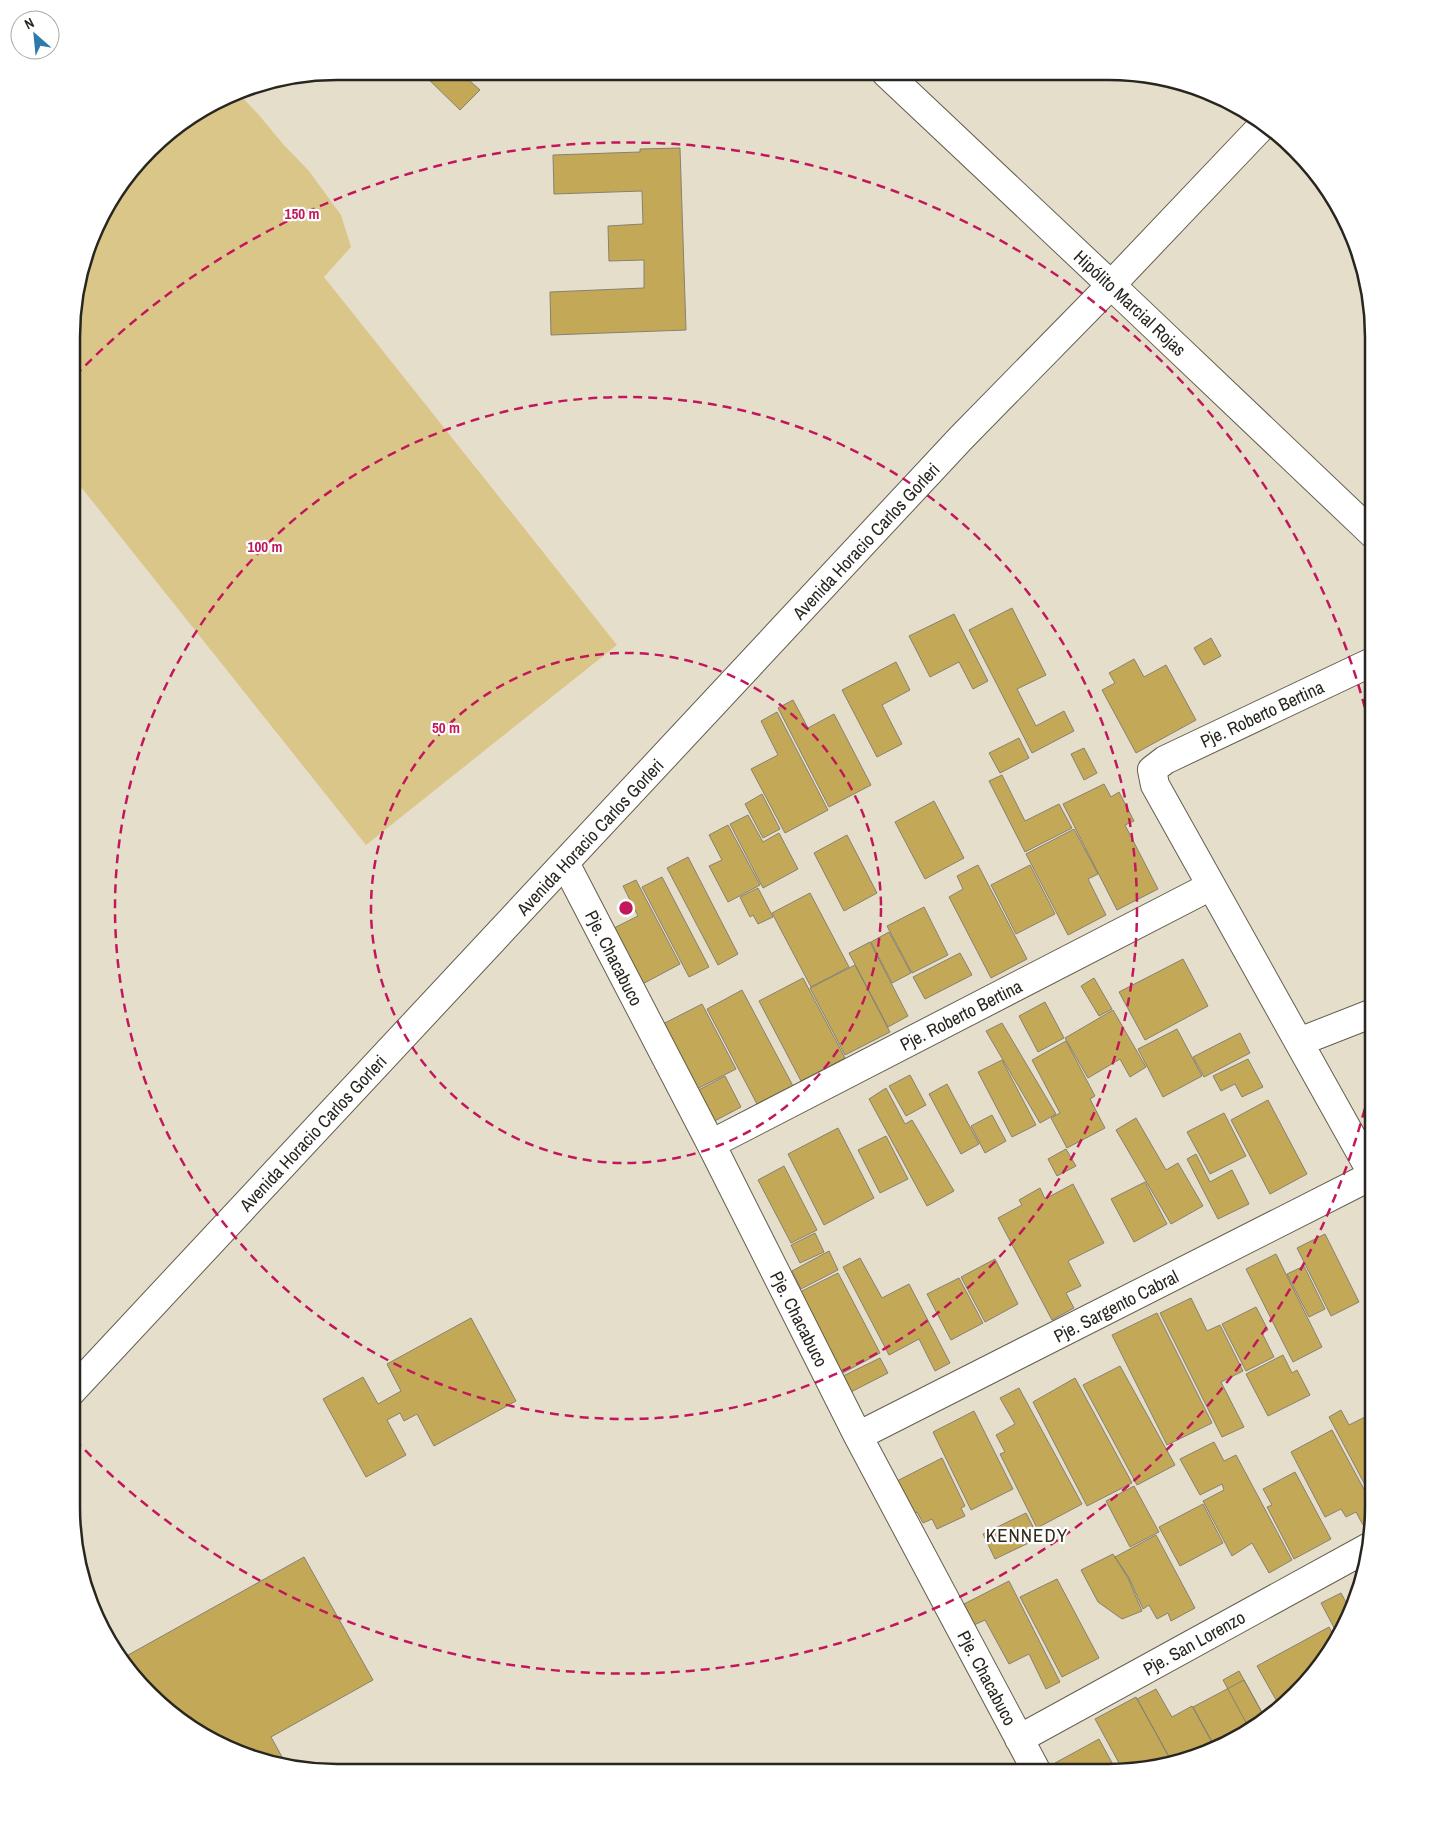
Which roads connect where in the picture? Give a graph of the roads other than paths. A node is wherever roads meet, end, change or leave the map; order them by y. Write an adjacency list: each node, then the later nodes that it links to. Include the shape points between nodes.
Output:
1 (893, 80): 3 (street, Hipólito Marcial Rojas)
2 (1259, 129): 3 (street, Avenida Horacio Carlos Gorleri)
3 (1111, 285): 4 (street, Hipólito Marcial Rojas); 6 (street, Avenida Horacio Carlos Gorleri, via 961,438)
4 (1365, 526)
5 (1365, 665): 7 (street, Pje. Roberto Bertina, via 1164,760 1152,770 1155,785)
6 (565, 863): 10 (street, Pje. Chacabuco); 13 (street, Avenida Horacio Carlos Gorleri)
7 (1211, 886): 9 (street); 10 (street, Pje. Roberto Bertina)
8 (1365, 1017): 9 (street)
9 (1299, 1042): 11 (street)
10 (711, 1144): 14 (street, Pje. Chacabuco)
11 (1365, 1161)
12 (1365, 1179): 14 (street, Pje. Sargento Cabral)
13 (80, 1383)
14 (858, 1436): 16 (street, Pje. Chacabuco)
15 (1361, 1551): 16 (street, Pje. San Lorenzo)
16 (1019, 1738): 17 (street, Pje. Chacabuco)
17 (1034, 1764)

